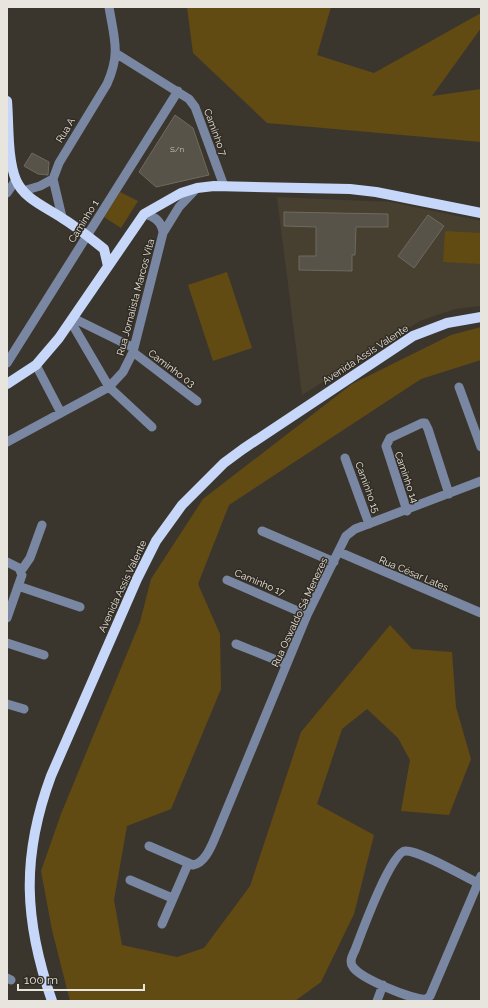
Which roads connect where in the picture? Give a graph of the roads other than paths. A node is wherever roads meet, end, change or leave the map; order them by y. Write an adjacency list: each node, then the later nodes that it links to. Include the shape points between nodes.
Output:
1 (109, 7): 2 (street, Rua A)
2 (117, 54): 3 (street, Caminho 7); 5 (street, Rua A, via 107,84 59,163)
3 (178, 91): 7 (street, Caminho 7, via 195,107); 15 (street, Caminho 1)
4 (7, 101): 6 (main road, via 11,155)
5 (53, 179): 9 (street); 13 (street)
6 (16, 180): 9 (main road); 10 (street)
7 (224, 186): 8 (main road); 11 (main road, via 350,189)
8 (197, 188): 12 (main road, via 170,198); 14 (street, Rua Jornalista Marcos Vita, via 179,207)
9 (23, 191): 13 (main road)
10 (7, 193)
11 (481, 213)
12 (144, 214): 14 (street, Rua Jornalista Marcos Vita, via 158,220); 17 (main road)
13 (62, 217): 15 (main road)
14 (163, 233): 21 (street, Rua Jornalista Marcos Vita)
15 (87, 236): 16 (main road); 22 (street, Caminho 1)
16 (104, 249): 17 (main road); 18 (main road)
17 (119, 249): 18 (main road)
18 (108, 266): 20 (main road)
19 (481, 317): 62 (main road, Avenida Assis Valente, via 446,323 413,336 243,449 224,463 182,505 156,541 137,578 56,764 39,814 29,889 35,943)
20 (72, 320): 21 (street, Caminho 03); 23 (main road); 25 (street)
21 (133, 350): 25 (street, Rua Jornalista Marcos Vita, via 123,372); 27 (street, Caminho 03)
22 (7, 363)
23 (36, 365): 24 (main road); 28 (street)
24 (7, 384)
25 (109, 387): 28 (street, Rua Jornalista Marcos Vita); 29 (street)
26 (459, 387): 31 (street)
27 (197, 402)
28 (61, 413): 30 (street, Rua Jornalista Marcos Vita)
29 (152, 427)
30 (7, 442)
31 (481, 447)
32 (345, 458): 36 (street, Caminho 15)
33 (481, 481): 34 (street, Rua Oswaldo Sá Menezes)
34 (449, 494): 35 (street, Rua Oswaldo Sá Menezes); 35 (street, Caminho 14, via 427,426 422,423 390,438 386,446)
35 (407, 511): 36 (street, Rua Oswaldo Sá Menezes)
36 (369, 524): 39 (street, Rua Oswaldo Sá Menezes, via 355,529 346,536)
37 (42, 525): 42 (street, via 30,558)
38 (262, 531): 41 (street)
39 (338, 552): 41 (street, Rua Oswaldo Sá Menezes); 46 (street, Rua César Lates)
40 (7, 562): 42 (street)
41 (334, 562): 47 (street, Rua Oswaldo Sá Menezes)
42 (21, 571): 44 (street)
43 (227, 580): 47 (street, Caminho 17)
44 (18, 586): 45 (street); 48 (street)
45 (80, 607)
46 (481, 613)
47 (307, 615): 52 (street, Rua Oswaldo Sá Menezes)
48 (7, 618)
49 (7, 643): 51 (street)
50 (236, 644): 52 (street)
51 (44, 655)
52 (286, 664): 56 (street, Rua Oswaldo Sá Menezes, via 217,833 203,859 197,864)
53 (7, 704): 54 (street)
54 (24, 709)
55 (149, 846): 56 (street)
56 (188, 864): 59 (street)
57 (130, 880): 59 (street)
58 (479, 880): 61 (street, via 430,996 426,1000 417,999); 61 (street, via 415,853 404,851 398,854 385,877 351,959 357,971)
59 (172, 898): 60 (street)
60 (162, 924)
61 (384, 985): 63 (street)
62 (52, 1001)
63 (377, 1001)

